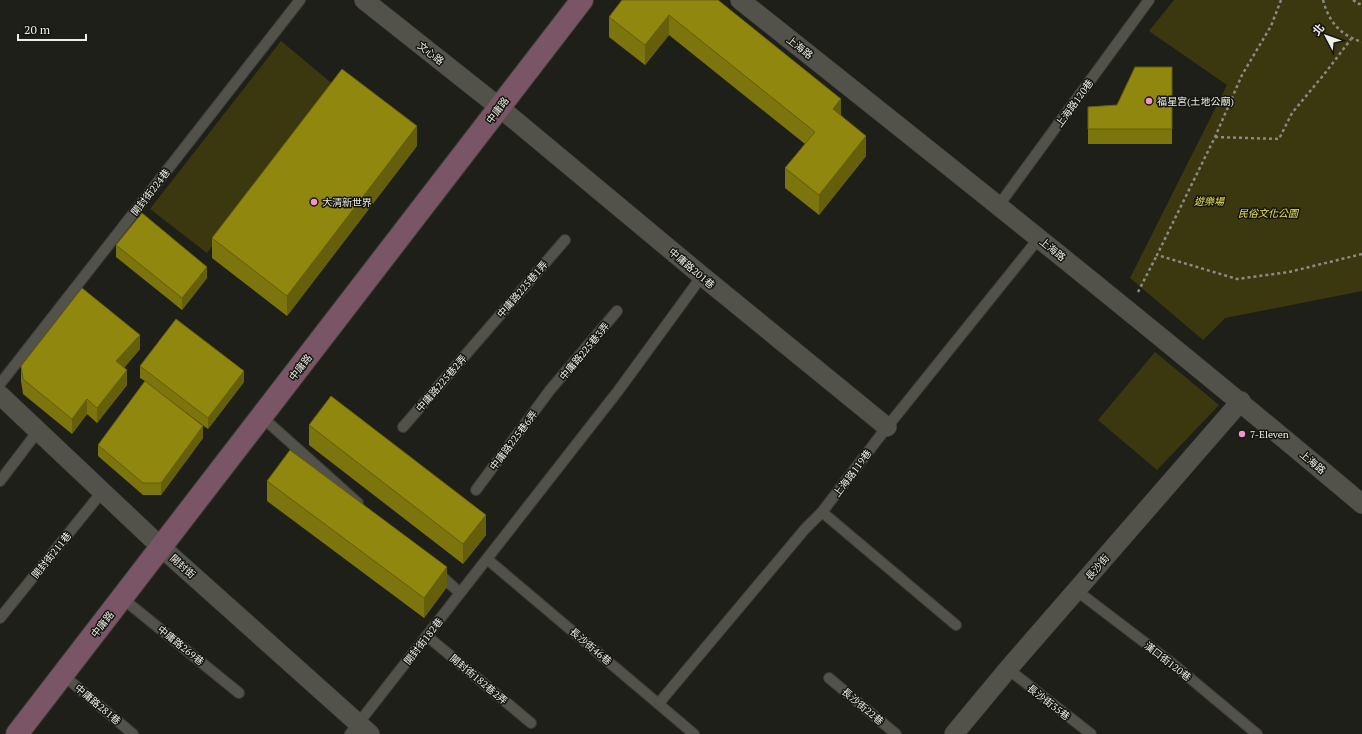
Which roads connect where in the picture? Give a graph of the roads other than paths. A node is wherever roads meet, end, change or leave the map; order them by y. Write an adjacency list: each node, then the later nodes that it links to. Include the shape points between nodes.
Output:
1 (300, 0): 13 (lane, 開封街224巷)
2 (364, 0): 6 (street, 文心路)
3 (582, 0): 6 (street, 中庸路)
4 (740, 0): 7 (street, 上海路)
5 (1149, 0): 7 (lane, 上海路120巷)
6 (499, 107): 10 (street, 中庸路201巷); 17 (street, 中庸路)
7 (999, 205): 8 (street, 上海路)
8 (1039, 238): 16 (street, 上海路); 18 (lane, 上海路119巷)
9 (565, 240): 12 (lane, 中庸路225巷1弄)
10 (702, 276): 18 (street, 中庸路201巷); 28 (lane, 開封街182巷, via 618,391)
11 (617, 311): 14 (lane, 中庸路225巷3弄)
12 (479, 339): 19 (lane, 中庸路225巷2弄)
13 (0, 384)
14 (550, 390): 22 (lane, 中庸路225巷6弄)
15 (0, 395): 20 (street, 開封街)
16 (1241, 401): 24 (street, 上海路); 30 (street, 長沙街)
17 (262, 417): 25 (lane); 27 (street, 中庸路)
18 (886, 426): 26 (lane, 上海路119巷)
19 (403, 427)
20 (38, 431): 21 (lane); 23 (street, 開封街)
21 (0, 481)
22 (476, 490)
23 (102, 492): 27 (street, 開封街); 33 (lane, 開封街211巷)
24 (1362, 504)
25 (367, 510)
26 (822, 512): 34 (lane); 40 (lane, 上海路119巷)
27 (161, 547): 32 (street, 中庸路); 42 (street, 開封街)
28 (487, 559): 31 (lane, 開封街182巷); 40 (lane, 長沙街46巷)
29 (431, 567): 31 (lane)
30 (1077, 590): 36 (street, 長沙街); 49 (lane, 漢口街120巷, via 1173,664)
31 (460, 593): 35 (lane, 開封街182巷)
32 (122, 598): 37 (street, 中庸路); 39 (lane, 中庸路269巷)
33 (0, 618)
34 (956, 625)
35 (427, 636): 41 (lane, 開封街182巷2弄); 42 (lane, 開封街182巷)
36 (1008, 669): 47 (street, 長沙街); 48 (lane, 長沙街35巷)
37 (63, 675): 43 (street, 中庸路); 44 (lane, 中庸路281巷)
38 (829, 678): 46 (lane, 長沙街22巷)
39 (239, 693)
40 (659, 703): 45 (lane, 長沙街46巷)
41 (531, 723)
42 (360, 730)
43 (17, 734)
44 (133, 734)
45 (694, 734)
46 (896, 734)
47 (954, 734)
48 (1091, 734)
49 (1257, 734)

